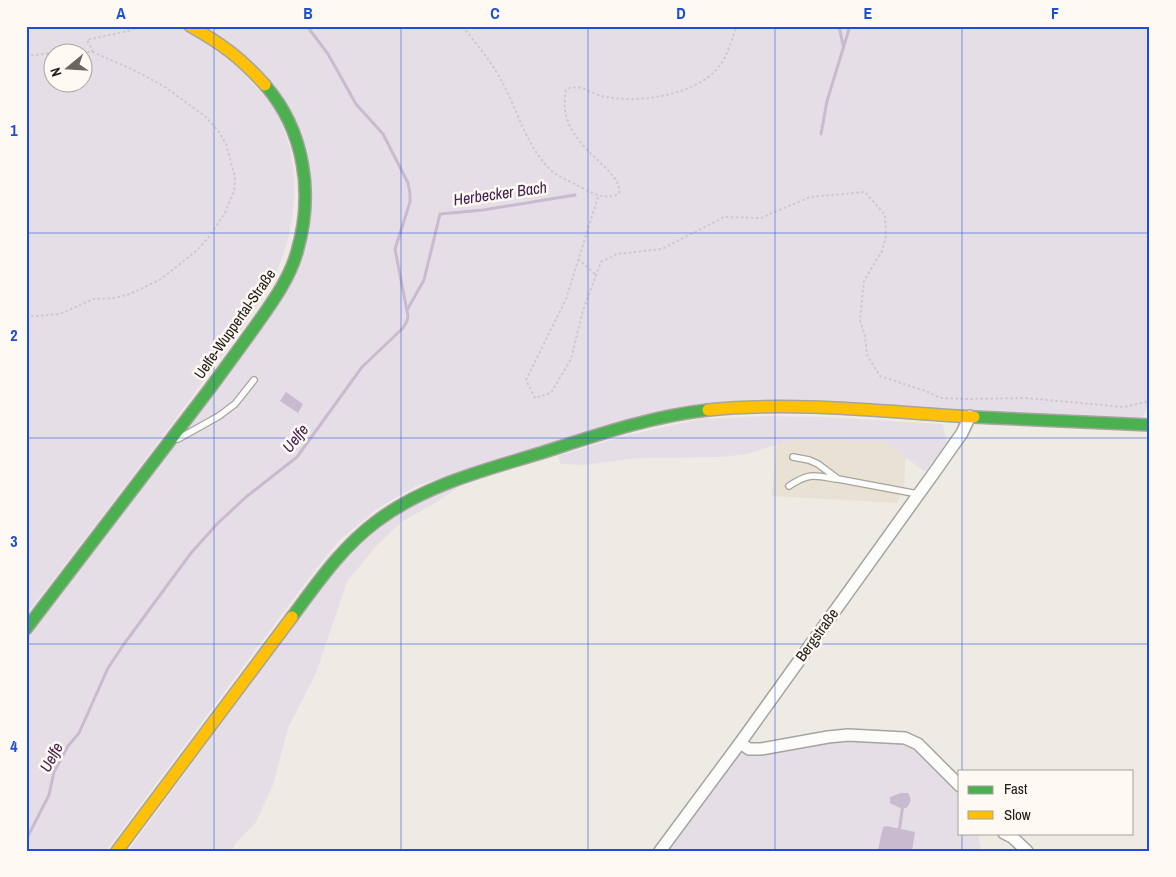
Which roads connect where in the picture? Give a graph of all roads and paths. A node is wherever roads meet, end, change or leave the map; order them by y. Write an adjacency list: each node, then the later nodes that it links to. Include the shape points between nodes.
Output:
1 (138, 26): 5 (path, via 87,40)
2 (190, 26): 16 (main road, Uelfe-Wuppertal-Straße, via 245,64 277,101 298,143 307,192 298,252 284,281 232,358)
3 (463, 26): 8 (path, via 497,72 531,146 555,174)
4 (736, 26): 8 (path, via 726,56 718,68 706,80 689,88 654,97 627,98 606,97 575,86 566,90 564,98 572,132 611,174 619,188 619,194)
5 (93, 52): 11 (path, via 165,86 206,117 226,144 235,176 234,191 225,213 208,238 160,279 130,294 93,299 60,314)
6 (42, 54): 7 (path)
7 (26, 56)
8 (598, 197): 9 (path)
9 (578, 259): 10 (path); 10 (path, via 566,298 526,380 536,398 551,393 571,358)
10 (596, 275): 13 (path, via 601,262 617,254 662,250 724,217 761,218 810,197 866,192 886,215 882,251 864,282 860,320 867,355 880,376 940,398 1026,398 1124,407)
11 (26, 317)
12 (254, 380): 16 (lane, via 235,404 219,416)
13 (1150, 401)
14 (970, 416): 15 (main road); 20 (street, Bergstraße, via 962,433); 25 (main road, via 785,407 703,411 598,436 462,478 412,498 376,521 331,564)
15 (1150, 425)
16 (165, 446): 21 (main road, Uelfe-Wuppertal-Straße)
17 (793, 457): 18 (lane, via 810,460)
18 (838, 479): 19 (lane, via 812,474); 20 (lane)
19 (789, 486)
20 (918, 494): 22 (street, Bergstraße)
21 (26, 629)
22 (740, 743): 23 (street, via 749,749 761,750 828,736 905,738 918,744); 26 (street, Bergstraße)
23 (958, 784)
24 (1006, 834): 27 (street)
25 (117, 851)
26 (660, 851)
27 (1027, 851)

